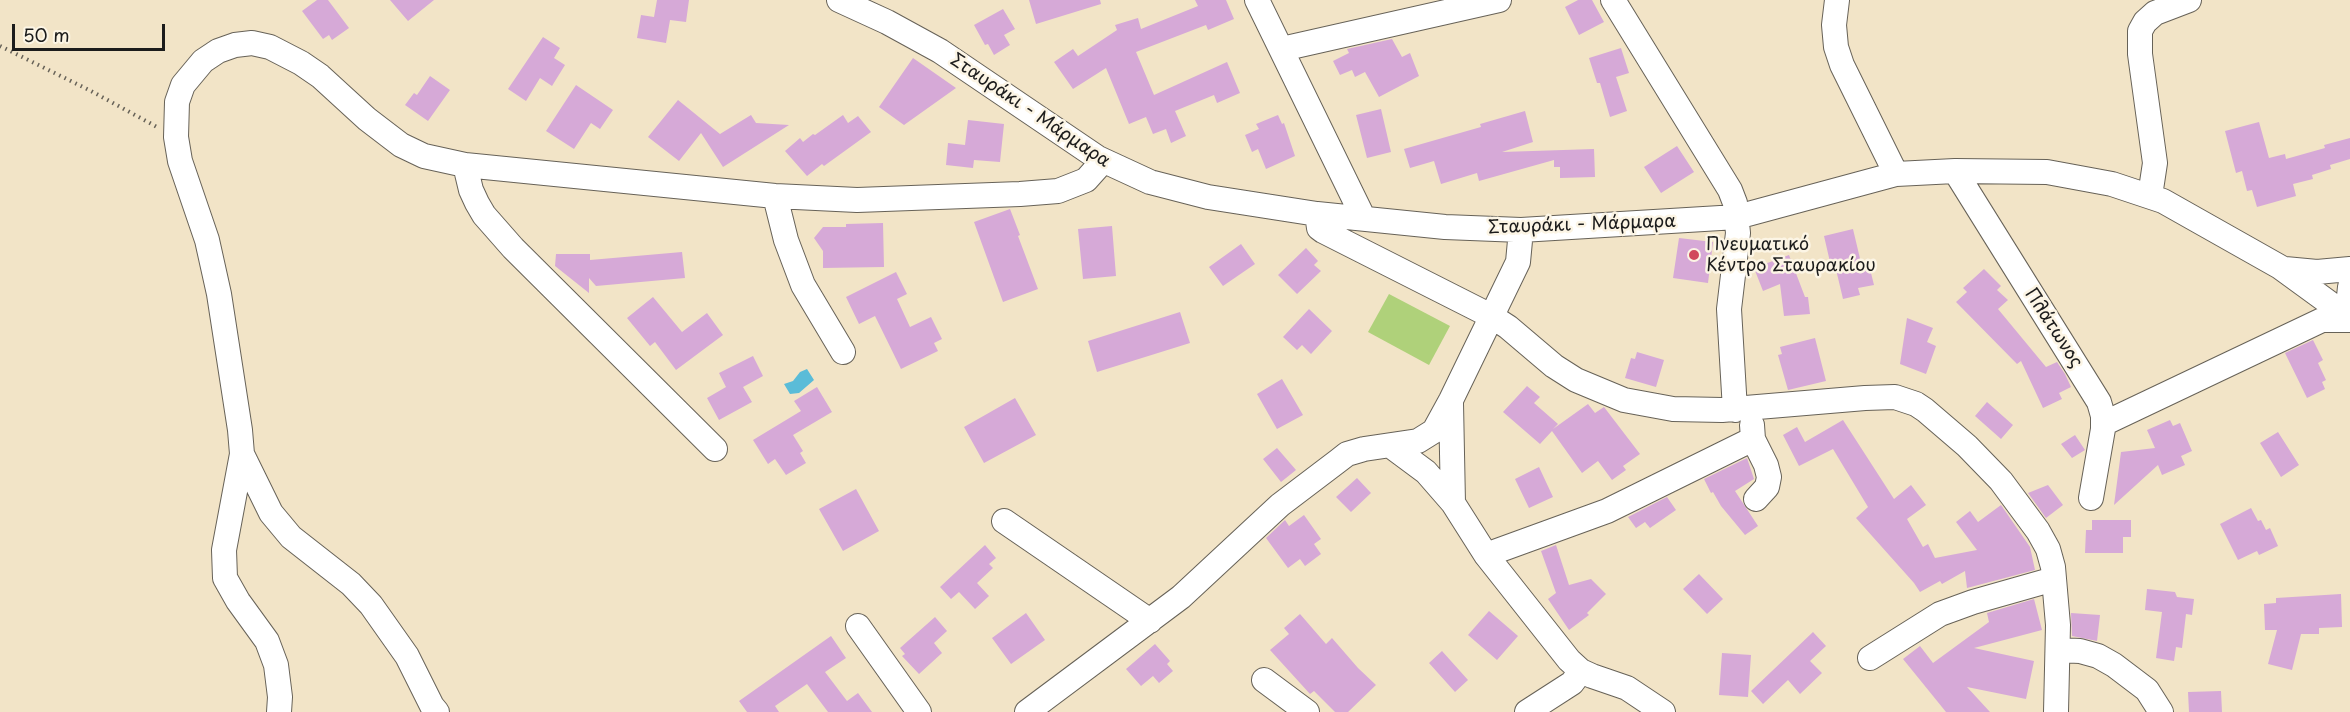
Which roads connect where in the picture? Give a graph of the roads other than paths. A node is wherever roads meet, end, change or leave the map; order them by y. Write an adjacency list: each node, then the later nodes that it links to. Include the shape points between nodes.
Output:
1 (838, 0): 8 (street, Σταυράκι - Μάρμαρα, via 940,51)
2 (1257, 0): 7 (street)
3 (1499, 0): 7 (street)
4 (1613, 0): 16 (street, via 1730,190)
5 (1837, 0): 11 (street, via 1834,25 1842,65)
6 (2189, 0): 12 (street, via 2155,13 2140,31 2155,163)
7 (1282, 49): 15 (street)
8 (1103, 161): 13 (street, via 1079,184 1047,192 868,200); 14 (street, Σταυράκι - Μάρμαρα, via 1177,189)
9 (465, 165): 13 (street); 29 (street, via 477,203 513,248); 30 (street, via 424,156 401,145 301,63 270,47 235,45 218,51 193,72 177,102 176,137 219,294)
10 (1955, 171): 11 (street, Σταυράκι - Μάρμαρα); 12 (street, Σταυράκι - Μάρμαρα, via 2073,175); 26 (street, Πλάτωνος, via 2090,386)
11 (1896, 174): 16 (street, Σταυράκι - Μάρμαρα)
12 (2150, 195): 18 (street, Σταυράκι - Μάρμαρα)
13 (775, 196): 23 (street, via 786,240 804,285)
14 (1317, 214): 15 (street, Σταυράκι - Μάρμαρα); 21 (street, via 1323,231)
15 (1363, 217): 17 (street, Σταυράκι - Μάρμαρα, via 1445,227)
16 (1737, 217): 17 (street, Σταυράκι - Μάρμαρα); 25 (street, via 1729,309)
17 (1521, 230): 21 (street, via 1518,262)
18 (2280, 267): 19 (street, via 2317,272); 22 (street, Σταυράκι - Μάρμαρα)
19 (2350, 270)
20 (2350, 287): 22 (street)
21 (1491, 316): 24 (street); 25 (street, via 1576,380 1624,400 1673,409)
22 (2350, 317): 26 (street, via 2322,320)
23 (843, 352)
24 (1451, 400): 28 (street, via 1430,434 1418,441); 33 (street)
25 (1742, 410): 27 (street); 36 (street, via 1881,397 1916,404 1967,446 2001,481 2048,549)
26 (2103, 424): 31 (street, Πλάτωνος)
27 (1754, 439): 32 (street, via 1768,477 1767,487); 35 (street, via 1607,511)
28 (1391, 446): 33 (street, via 1426,472); 37 (street, via 1352,452 1338,460 1280,505)
29 (716, 449)
30 (242, 454): 43 (street, via 224,550 225,578 267,641 276,665); 44 (street, via 271,513 291,537 351,584 371,605 407,656)
31 (2091, 498)
32 (1756, 499)
33 (1454, 502): 35 (street)
34 (1004, 521): 37 (street)
35 (1486, 555): 41 (street, via 1559,649)
36 (2054, 579): 39 (street); 40 (street, via 1940,614)
37 (1150, 621): 46 (street)
38 (858, 626): 45 (street)
39 (2058, 650): 50 (street); 51 (street, via 2080,651 2114,665 2147,690)
40 (1870, 658)
41 (1581, 671): 48 (street, via 1572,683); 49 (street, via 1627,688)
42 (1264, 680): 47 (street)
43 (279, 712)
44 (437, 712)
45 (919, 712)
46 (1028, 712)
47 (1306, 712)
48 (1527, 712)
49 (1663, 712)
50 (2056, 712)
51 (2161, 712)

